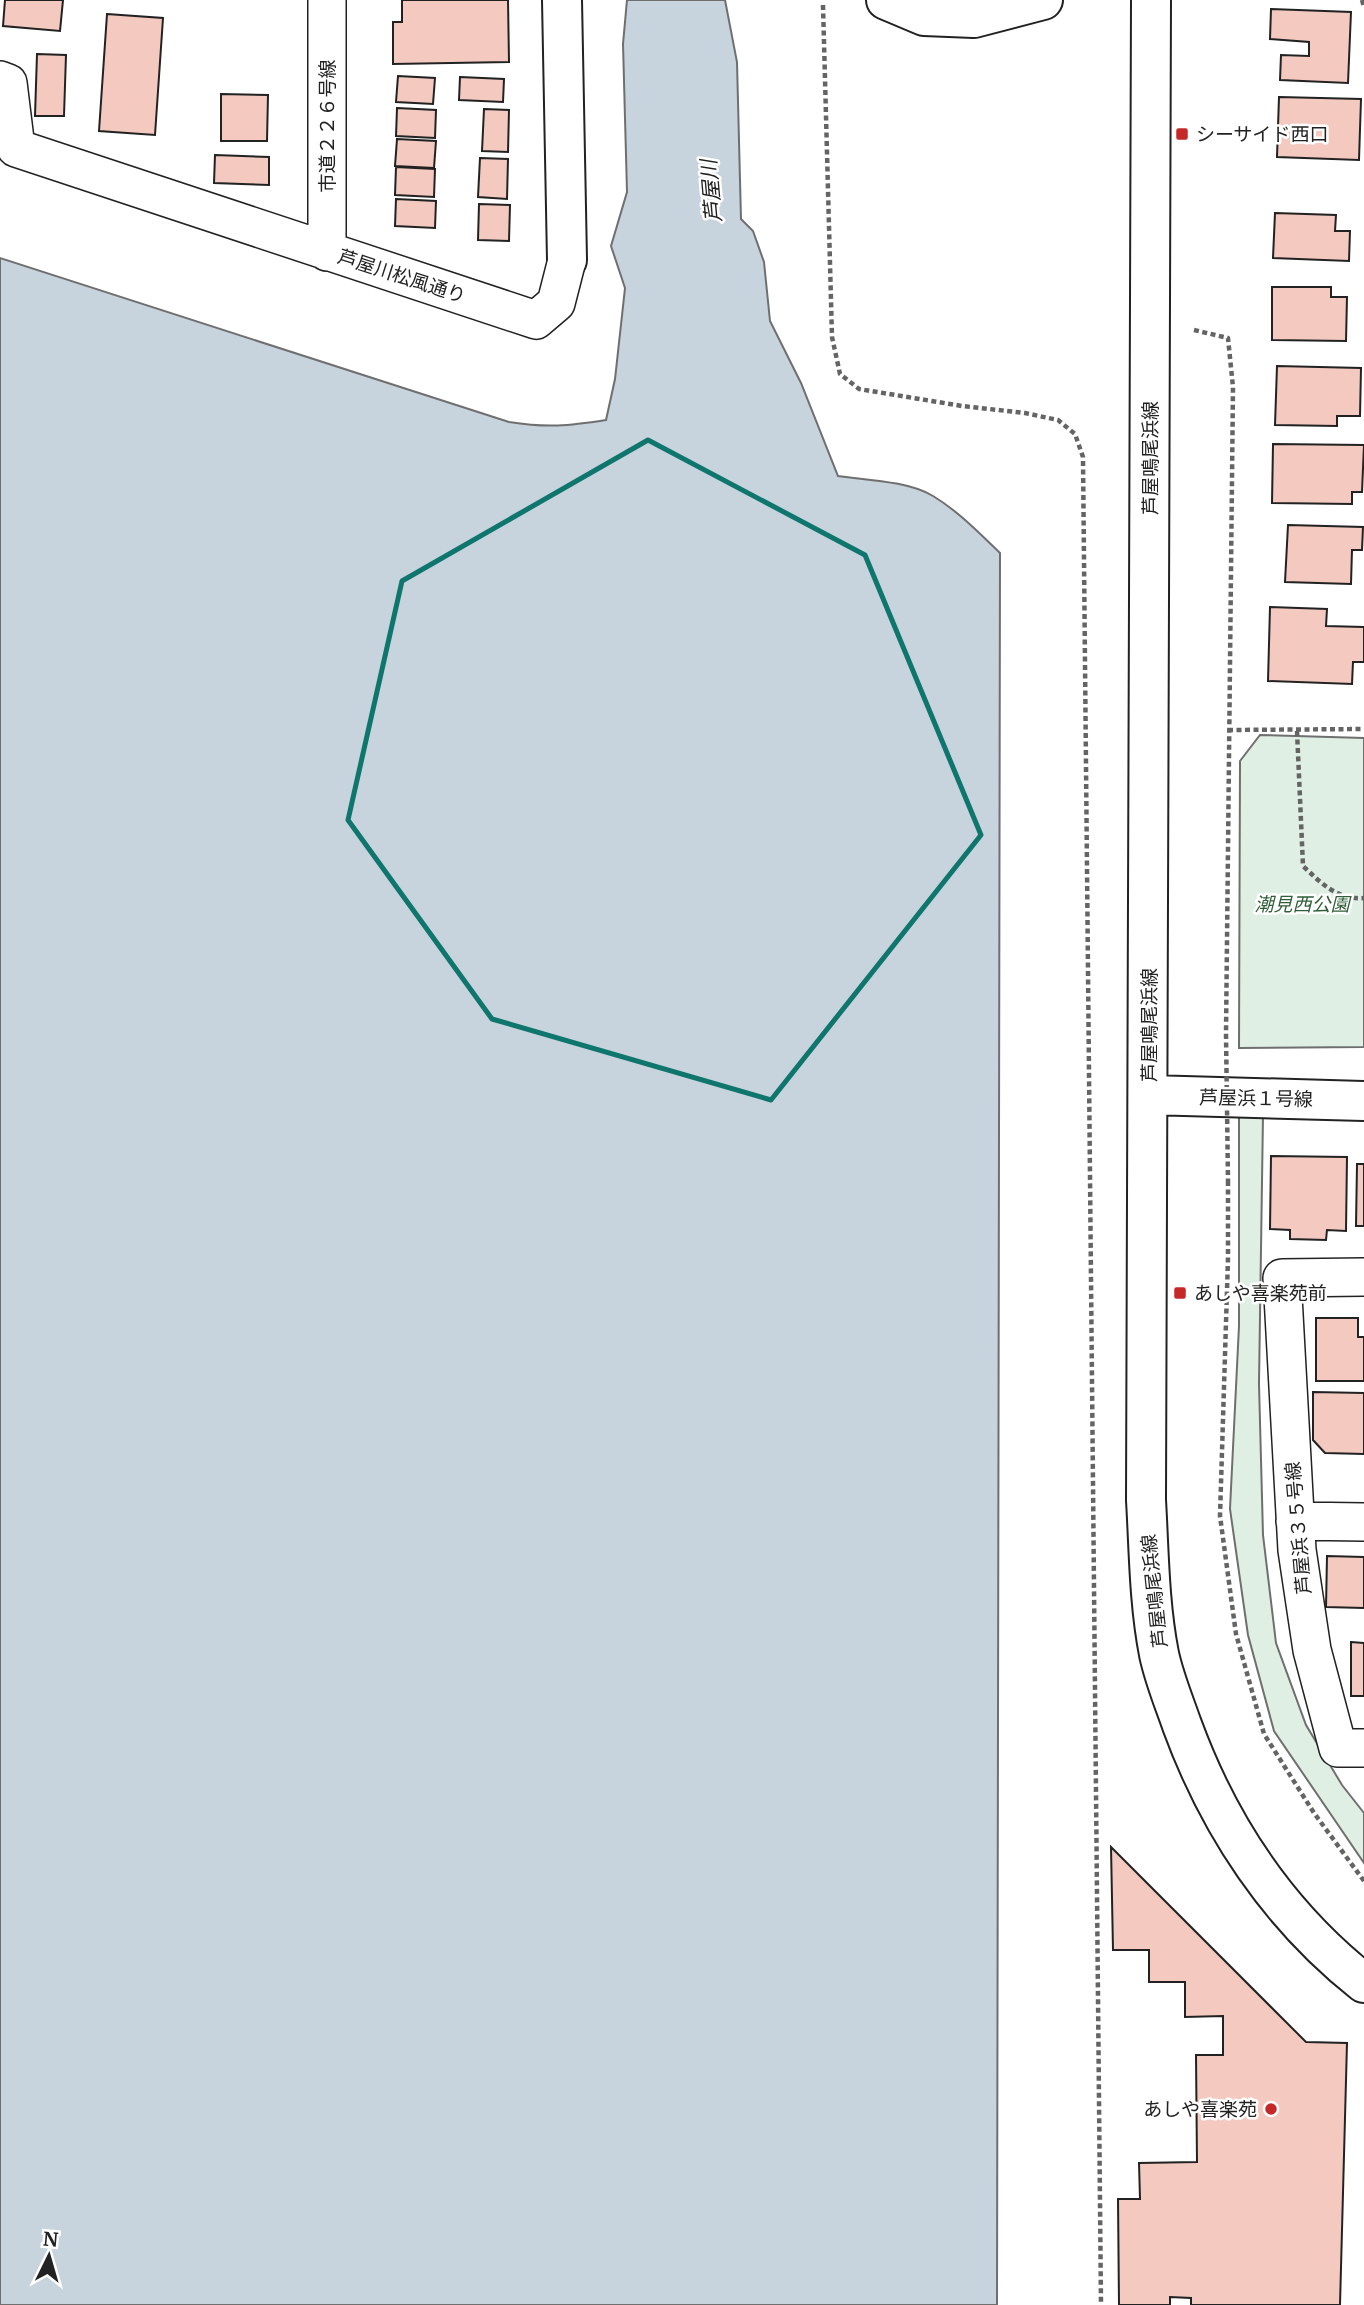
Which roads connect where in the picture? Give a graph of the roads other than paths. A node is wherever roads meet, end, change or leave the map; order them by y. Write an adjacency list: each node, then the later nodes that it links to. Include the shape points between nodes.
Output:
1 (327, 0): 7 (street, 市道２２６号線)
2 (562, 0): 8 (main road, 芦屋川松風通り)
3 (886, 0): 4 (main road, via 924,16 974,18)
4 (1043, 0)
5 (1151, 0): 9 (main road, 芦屋鳴尾浜線)
6 (4, 81): 7 (street, 芦屋川松風通り, via 16,148)
7 (327, 252): 8 (street, 芦屋川松風通り, via 536,320 556,303)
8 (567, 260)
9 (1149, 1095): 10 (main road, 芦屋浜１号線); 15 (main road, 芦屋鳴尾浜線, via 1146,1500 1160,1655 1193,1754 1216,1806 1252,1864 1321,1944)
10 (1364, 1101)
11 (1364, 1278): 12 (street, 芦屋浜３５号線, via 1282,1278)
12 (1295, 1521): 13 (street); 14 (street, 芦屋浜３５号線, via 1312,1650 1338,1748)
13 (1364, 1522)
14 (1364, 1748)
15 (1364, 1983)

